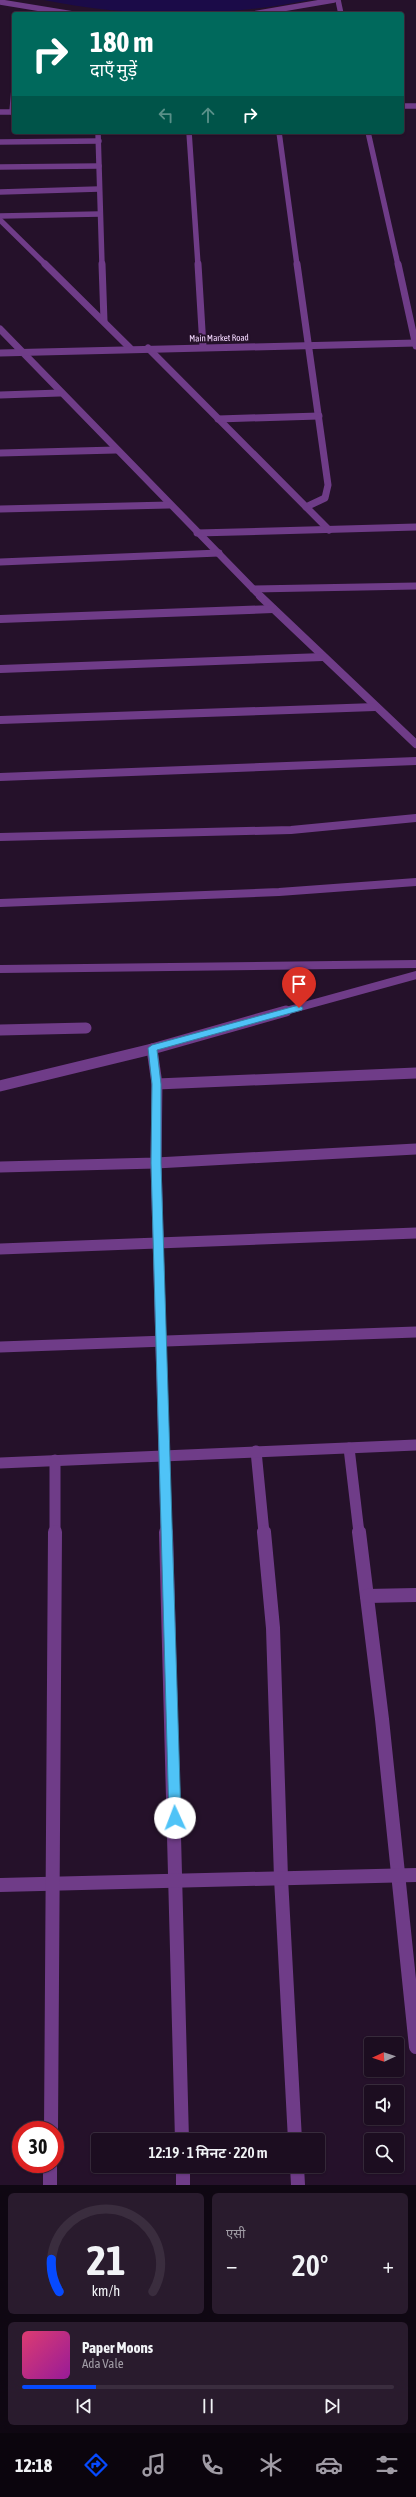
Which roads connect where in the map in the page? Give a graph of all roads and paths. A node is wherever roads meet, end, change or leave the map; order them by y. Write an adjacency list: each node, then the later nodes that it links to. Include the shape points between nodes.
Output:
1 (334, 0): 7 (street)
2 (338, 0): 8 (street)
3 (0, 2): 4 (street)
4 (21, 6): 5 (street); 6 (street)
5 (20, 12)
6 (55, 12)
7 (268, 12)
8 (341, 12)
9 (404, 106): 10 (street)
10 (416, 106)
11 (0, 112): 12 (street)
12 (12, 112)
13 (98, 134): 17 (street)
14 (190, 134): 30 (street)
15 (279, 134): 29 (street)
16 (368, 134): 28 (street)
17 (99, 141): 18 (street); 19 (street)
18 (0, 142)
19 (99, 166): 20 (street); 21 (street)
20 (0, 167)
21 (99, 189): 22 (street); 23 (street)
22 (0, 192)
23 (100, 214): 24 (street); 26 (street)
24 (0, 216)
25 (0, 220): 26 (street)
26 (104, 321): 31 (street)
27 (0, 329): 33 (street)
28 (416, 344): 29 (street, Main Market Road)
29 (310, 345): 30 (street, Main Market Road); 37 (street)
30 (203, 347): 32 (street, Main Market Road)
31 (130, 348): 32 (street, Main Market Road); 33 (street, Main Market Road)
32 (148, 348): 38 (street)
33 (22, 352): 34 (street, Main Market Road); 35 (street)
34 (0, 353)
35 (60, 393): 36 (street); 39 (street)
36 (0, 395)
37 (319, 416): 38 (street); 42 (street, via 328,493 320,502)
38 (218, 419): 42 (street)
39 (116, 450): 40 (street); 41 (street)
40 (0, 453)
41 (169, 505): 43 (street); 46 (street)
42 (306, 507): 45 (street)
43 (0, 509)
44 (416, 527): 45 (street)
45 (330, 530): 46 (street)
46 (197, 534): 47 (street)
47 (218, 553): 48 (street); 50 (street)
48 (0, 562)
49 (416, 586): 50 (street)
50 (253, 589): 51 (street)
51 (273, 609): 52 (street); 53 (street)
52 (0, 619)
53 (323, 657): 54 (street); 55 (street)
54 (0, 668)
55 (376, 707): 56 (street); 57 (street)
56 (0, 720)
57 (416, 744)
58 (416, 761): 59 (street)
59 (0, 777)
60 (416, 818): 61 (street, via 291,830)
61 (0, 837)
62 (416, 882): 63 (street, via 389,886 279,892)
63 (0, 903)
64 (416, 964): 65 (street)
65 (0, 969)
66 (416, 975): 69 (street)
67 (86, 1028): 68 (street)
68 (0, 1030)
69 (152, 1048): 71 (street); 72 (street)
70 (416, 1073): 71 (street)
71 (157, 1084): 74 (street)
72 (0, 1086)
73 (416, 1149): 74 (street)
74 (156, 1163): 75 (street); 77 (street)
75 (0, 1167)
76 (416, 1233): 77 (street)
77 (158, 1243): 78 (street); 80 (street)
78 (0, 1249)
79 (416, 1332): 80 (street)
80 (161, 1342): 81 (street); 85 (street)
81 (0, 1347)
82 (416, 1445): 83 (street)
83 (349, 1448): 84 (street); 89 (street)
84 (256, 1451): 85 (street); 92 (street, via 273,1628)
85 (164, 1455): 86 (street); 93 (street)
86 (55, 1460): 87 (street); 94 (street)
87 (0, 1463)
88 (416, 1594): 89 (street)
89 (367, 1596): 90 (street)
90 (399, 1875): 91 (street); 92 (street); 96 (street)
91 (416, 1875)
92 (281, 1878): 93 (street); 99 (street)
93 (177, 1881): 94 (street); 98 (street)
94 (54, 1884): 95 (street); 97 (street)
95 (0, 1885)
96 (416, 2047)
97 (51, 2121)
98 (182, 2133)
99 (295, 2133)
100 (50, 2173): 103 (street)
101 (183, 2173): 104 (street)
102 (297, 2173): 105 (street)
103 (50, 2185)
104 (183, 2185)
105 (298, 2185)

